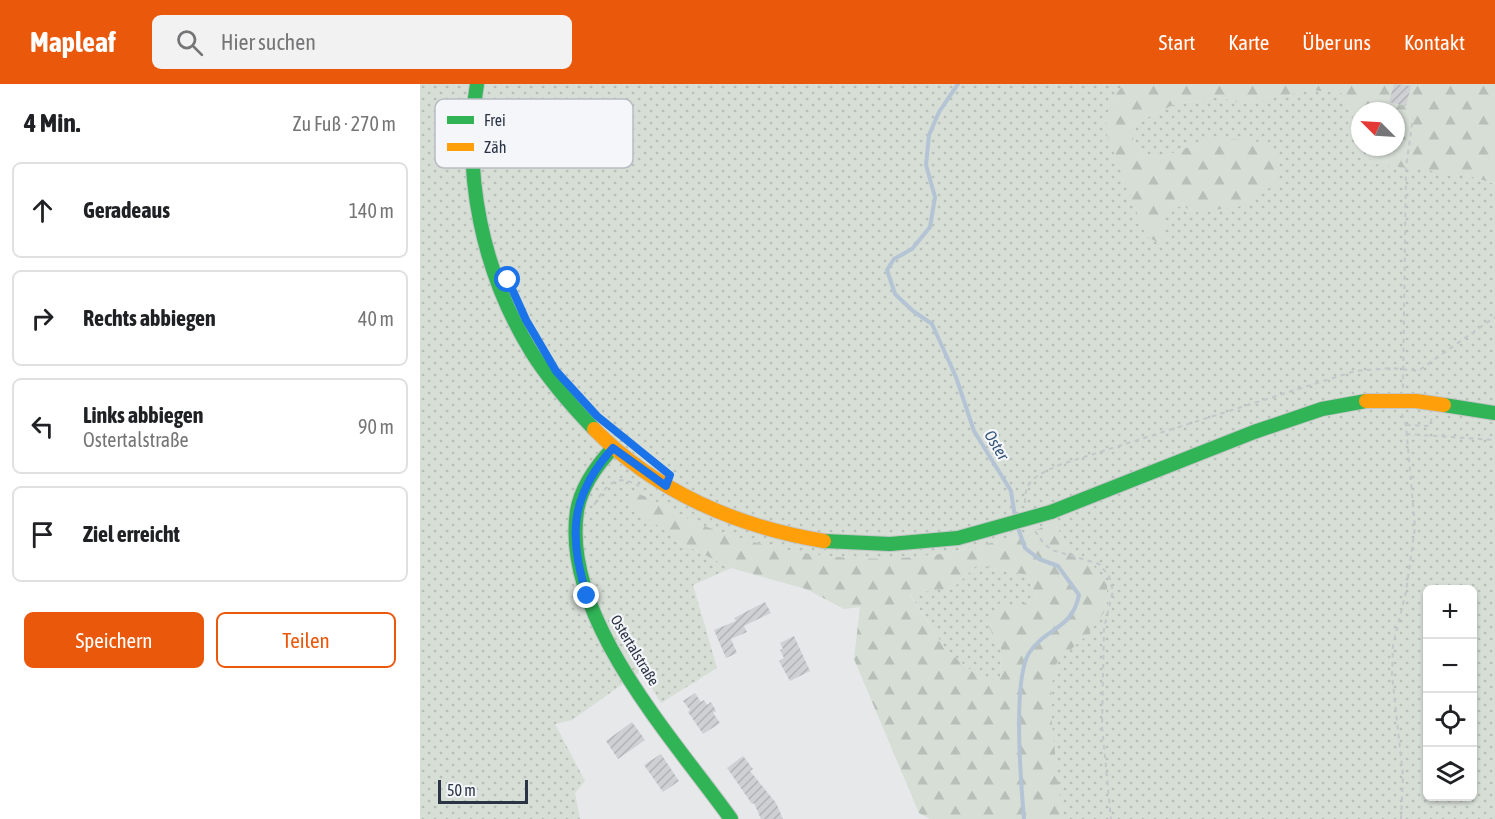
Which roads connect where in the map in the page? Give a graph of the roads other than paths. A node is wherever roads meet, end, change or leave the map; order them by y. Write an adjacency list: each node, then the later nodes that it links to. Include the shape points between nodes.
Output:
1 (477, 84): 2 (main road)
2 (475, 99)
3 (472, 168): 5 (main road, via 479,216 498,284 516,325 565,401)
4 (1495, 414): 5 (main road, bridge, via 1416,401 1366,401 1322,409 1051,512 958,538 898,544 821,541 735,519 652,478)
5 (613, 448): 6 (main road, Ostertalstraße, via 597,465 576,512 575,550 580,574 595,616 627,675)
6 (731, 819)

